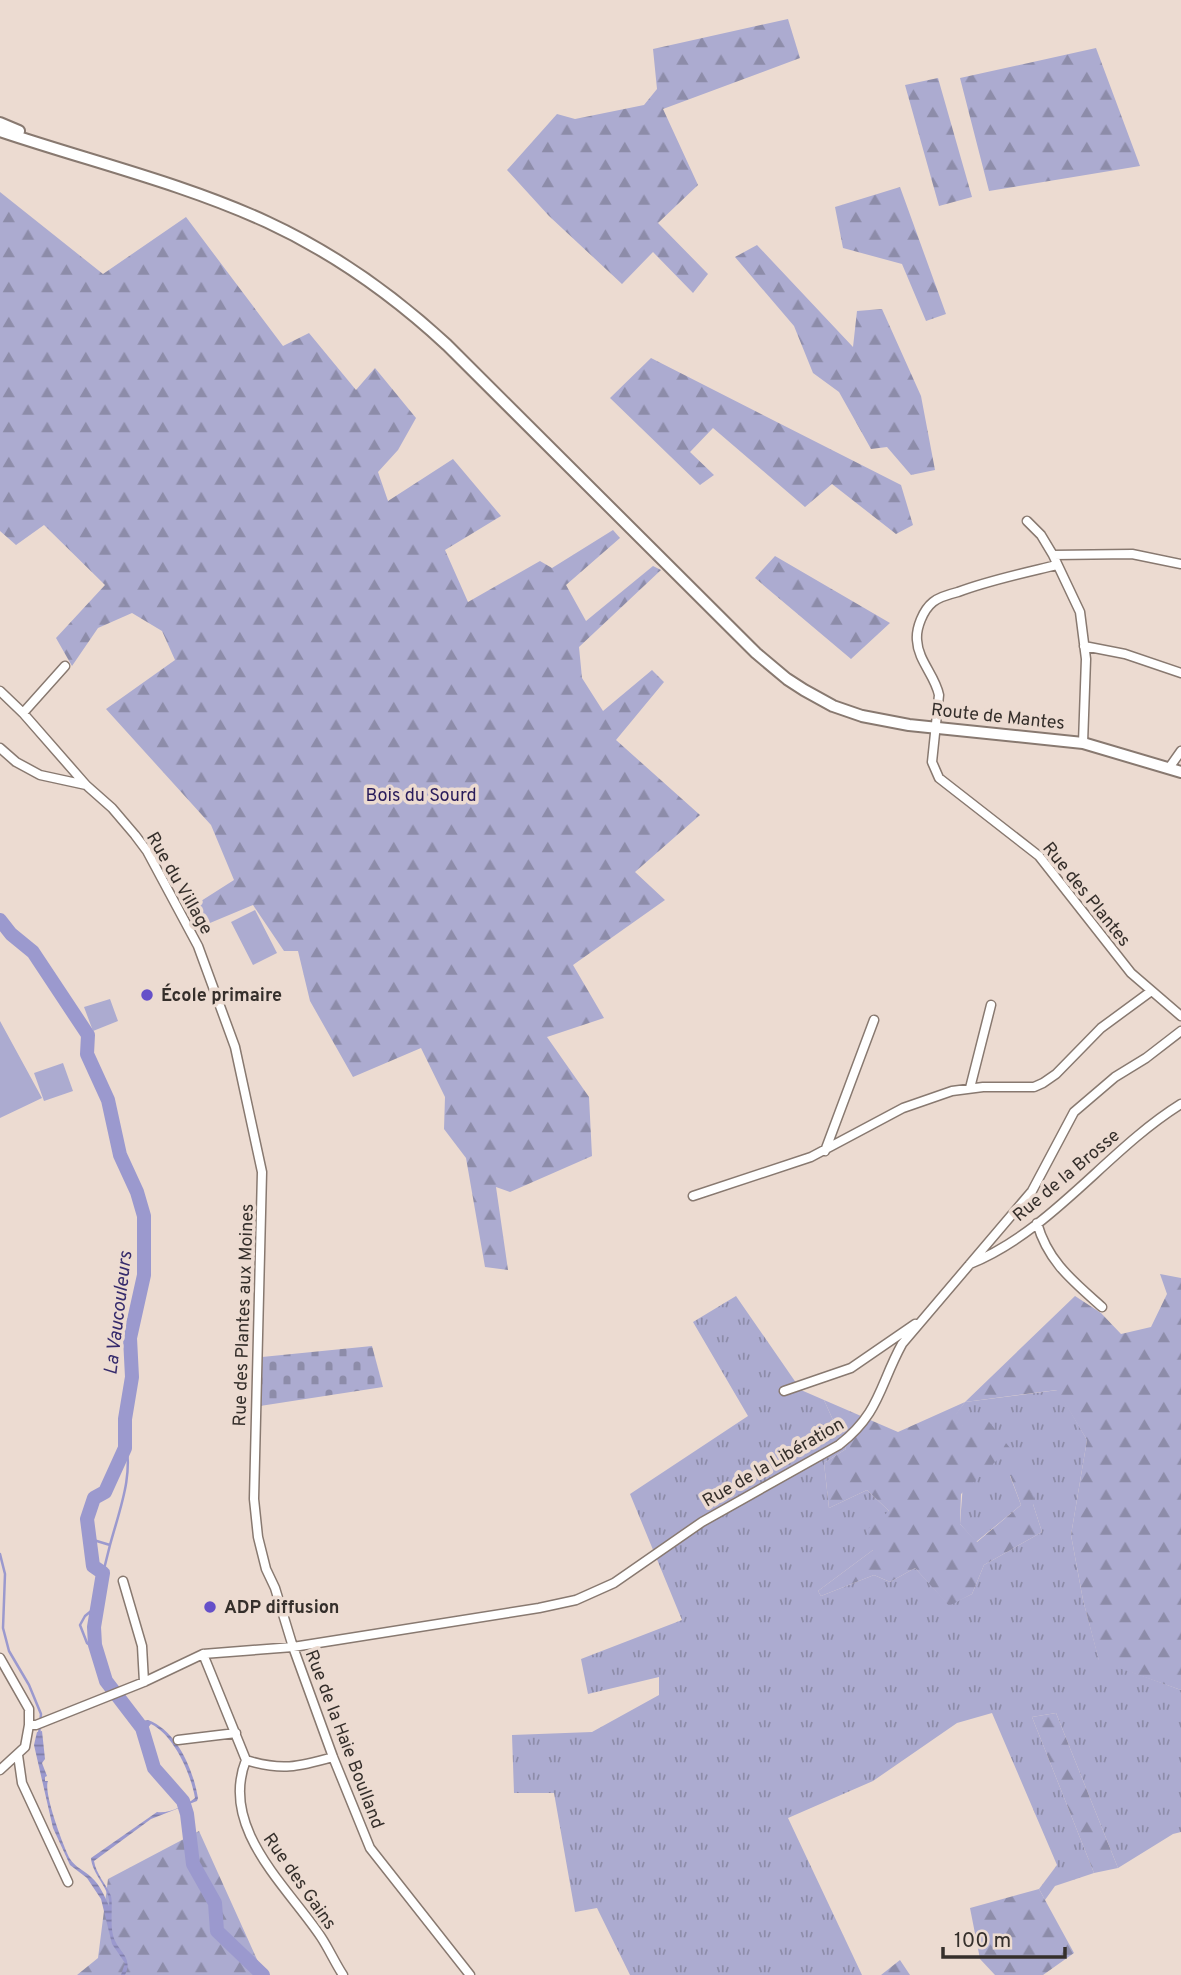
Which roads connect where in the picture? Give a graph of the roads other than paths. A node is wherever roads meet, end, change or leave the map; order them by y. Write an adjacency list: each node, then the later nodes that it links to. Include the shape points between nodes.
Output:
1 (0, 123): 3 (main road)
2 (0, 131): 3 (main road)
3 (117, 167): 13 (main road, Route de Mantes, via 268,222 333,257 399,303 447,345 787,679 862,716)
4 (1027, 521): 5 (street)
5 (1053, 555): 6 (street, via 1132,554); 7 (street)
6 (1181, 564)
7 (1057, 565): 8 (street, via 1080,612); 13 (street, Rue des Plantes, via 933,601 918,626 916,642 937,684)
8 (1084, 646): 10 (street); 14 (street)
9 (65, 666): 12 (street)
10 (1181, 673)
11 (0, 691): 12 (street)
12 (23, 713): 19 (street)
13 (935, 727): 14 (main road, Route de Mantes); 21 (street, Rue des Plantes, via 932,762 939,778 1039,856)
14 (1083, 743): 17 (main road, Route de Mantes)
15 (0, 748): 19 (street, Rue du Village, via 40,775)
16 (1181, 751): 17 (street)
17 (1170, 768): 18 (main road, Route de Mantes)
18 (1181, 772)
19 (86, 785): 20 (street, Rue du Village, via 147,851 198,946)
20 (212, 984): 36 (street, Rue des Plantes aux Moines, via 235,1047 262,1172 254,1499 266,1569)
21 (1150, 992): 23 (street, Rue des Plantes); 26 (street, via 1101,1027 1043,1083 1022,1088)
22 (991, 1005): 26 (street)
23 (1181, 1016)
24 (874, 1020): 28 (street)
25 (1181, 1031): 31 (street, Rue de la Libération, via 1074,1112 1032,1191)
26 (970, 1088): 28 (street, via 903,1108)
27 (1181, 1104): 30 (street, Rue de la Brosse, via 1147,1126)
28 (825, 1151): 29 (street)
29 (693, 1196)
30 (1037, 1223): 31 (street, Rue de la Brosse); 32 (street, via 1043,1244 1056,1263)
31 (967, 1265): 33 (street, Rue de la Libération)
32 (1102, 1307)
33 (924, 1318): 34 (street, via 850,1368); 36 (street, Rue de la Libération, via 902,1344 871,1414 857,1432 702,1522 614,1583 576,1600 539,1608)
34 (784, 1391)
35 (123, 1581): 39 (street, via 142,1646)
36 (293, 1647): 37 (street, Rue de la Libération); 44 (street, Rue de la Haie Boulland)
37 (203, 1654): 39 (street); 41 (street)
38 (0, 1658): 40 (street)
39 (144, 1682): 40 (street)
40 (37, 1724): 43 (street)
41 (236, 1733): 42 (street); 45 (street)
42 (178, 1740)
43 (18, 1755): 46 (street); 47 (street, via 22,1783)
44 (333, 1757): 45 (street, via 276,1768); 49 (street, Rue de la Haie Boulland, via 370,1848)
45 (246, 1760): 48 (street, Rue des Gains, via 239,1790 250,1836)
46 (0, 1770)
47 (68, 1882)
48 (343, 1975)
49 (470, 1975)

